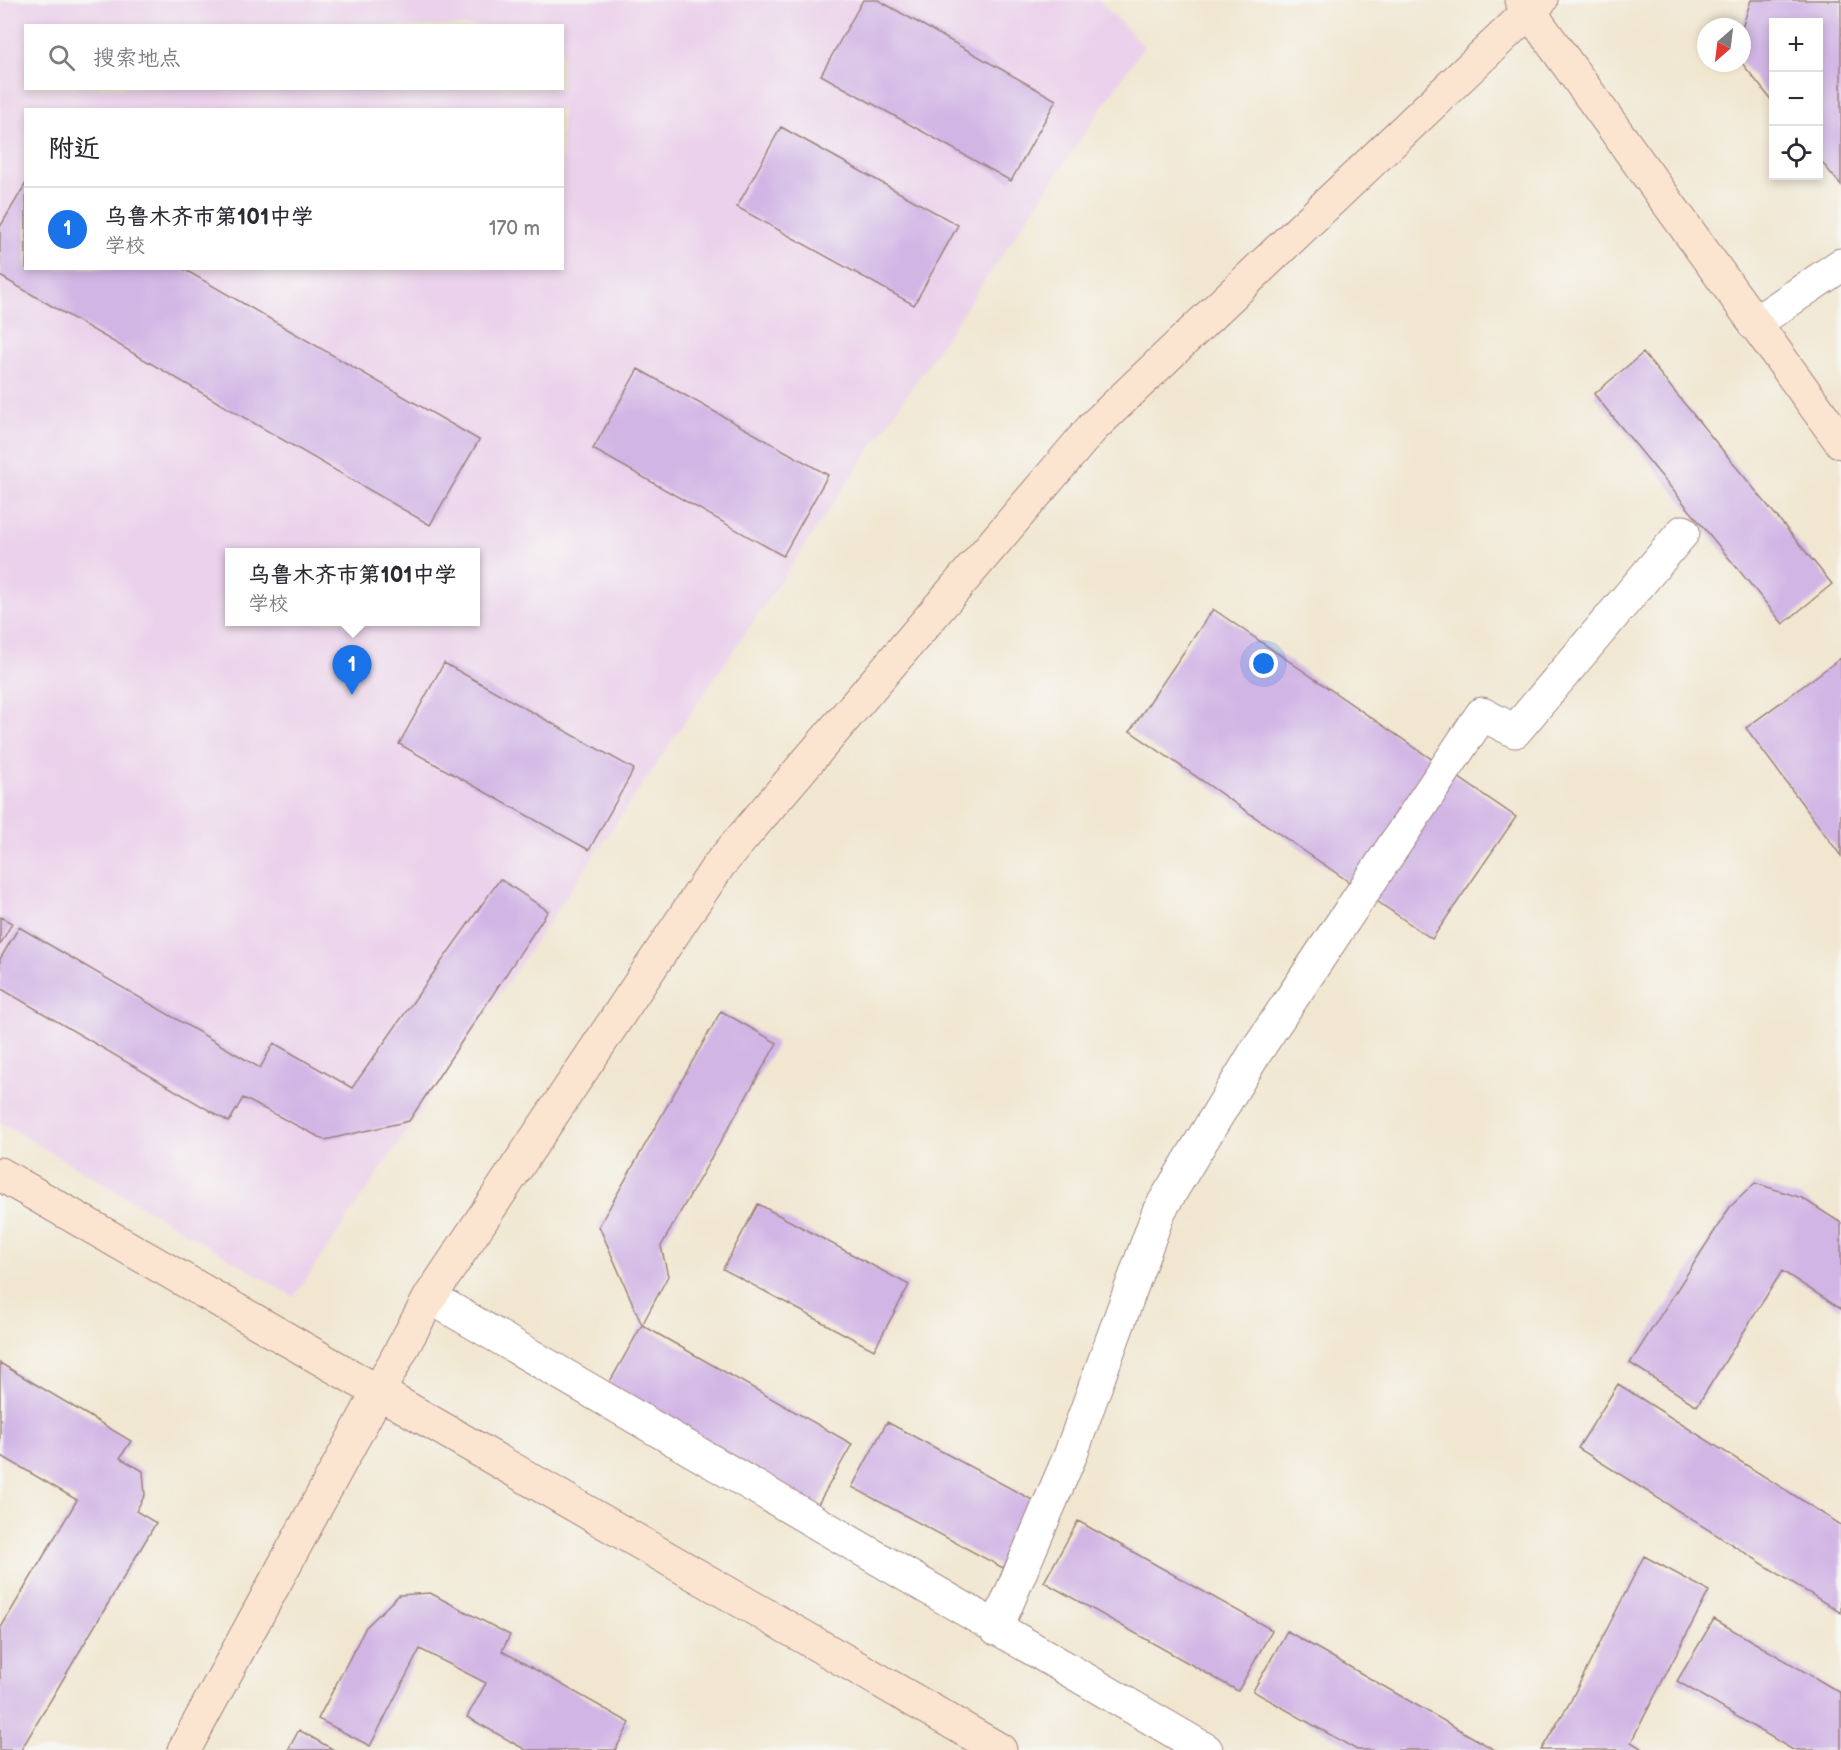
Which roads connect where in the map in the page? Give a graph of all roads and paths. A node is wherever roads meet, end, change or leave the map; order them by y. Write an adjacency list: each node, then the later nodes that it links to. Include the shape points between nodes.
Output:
1 (1530, 4): 3 (main road); 7 (main road, via 1093,427 719,865)
2 (1841, 265): 3 (street)
3 (1754, 324): 4 (main road)
4 (1841, 442)
5 (1683, 532): 9 (street, via 1515,731 1482,714 1255,1053 1159,1211 1070,1456)
6 (0, 1174): 8 (main road)
7 (430, 1298): 8 (main road); 9 (street)
8 (378, 1390): 10 (main road); 11 (main road)
9 (996, 1629): 12 (street)
10 (184, 1750)
11 (1000, 1750)
12 (1206, 1750)

